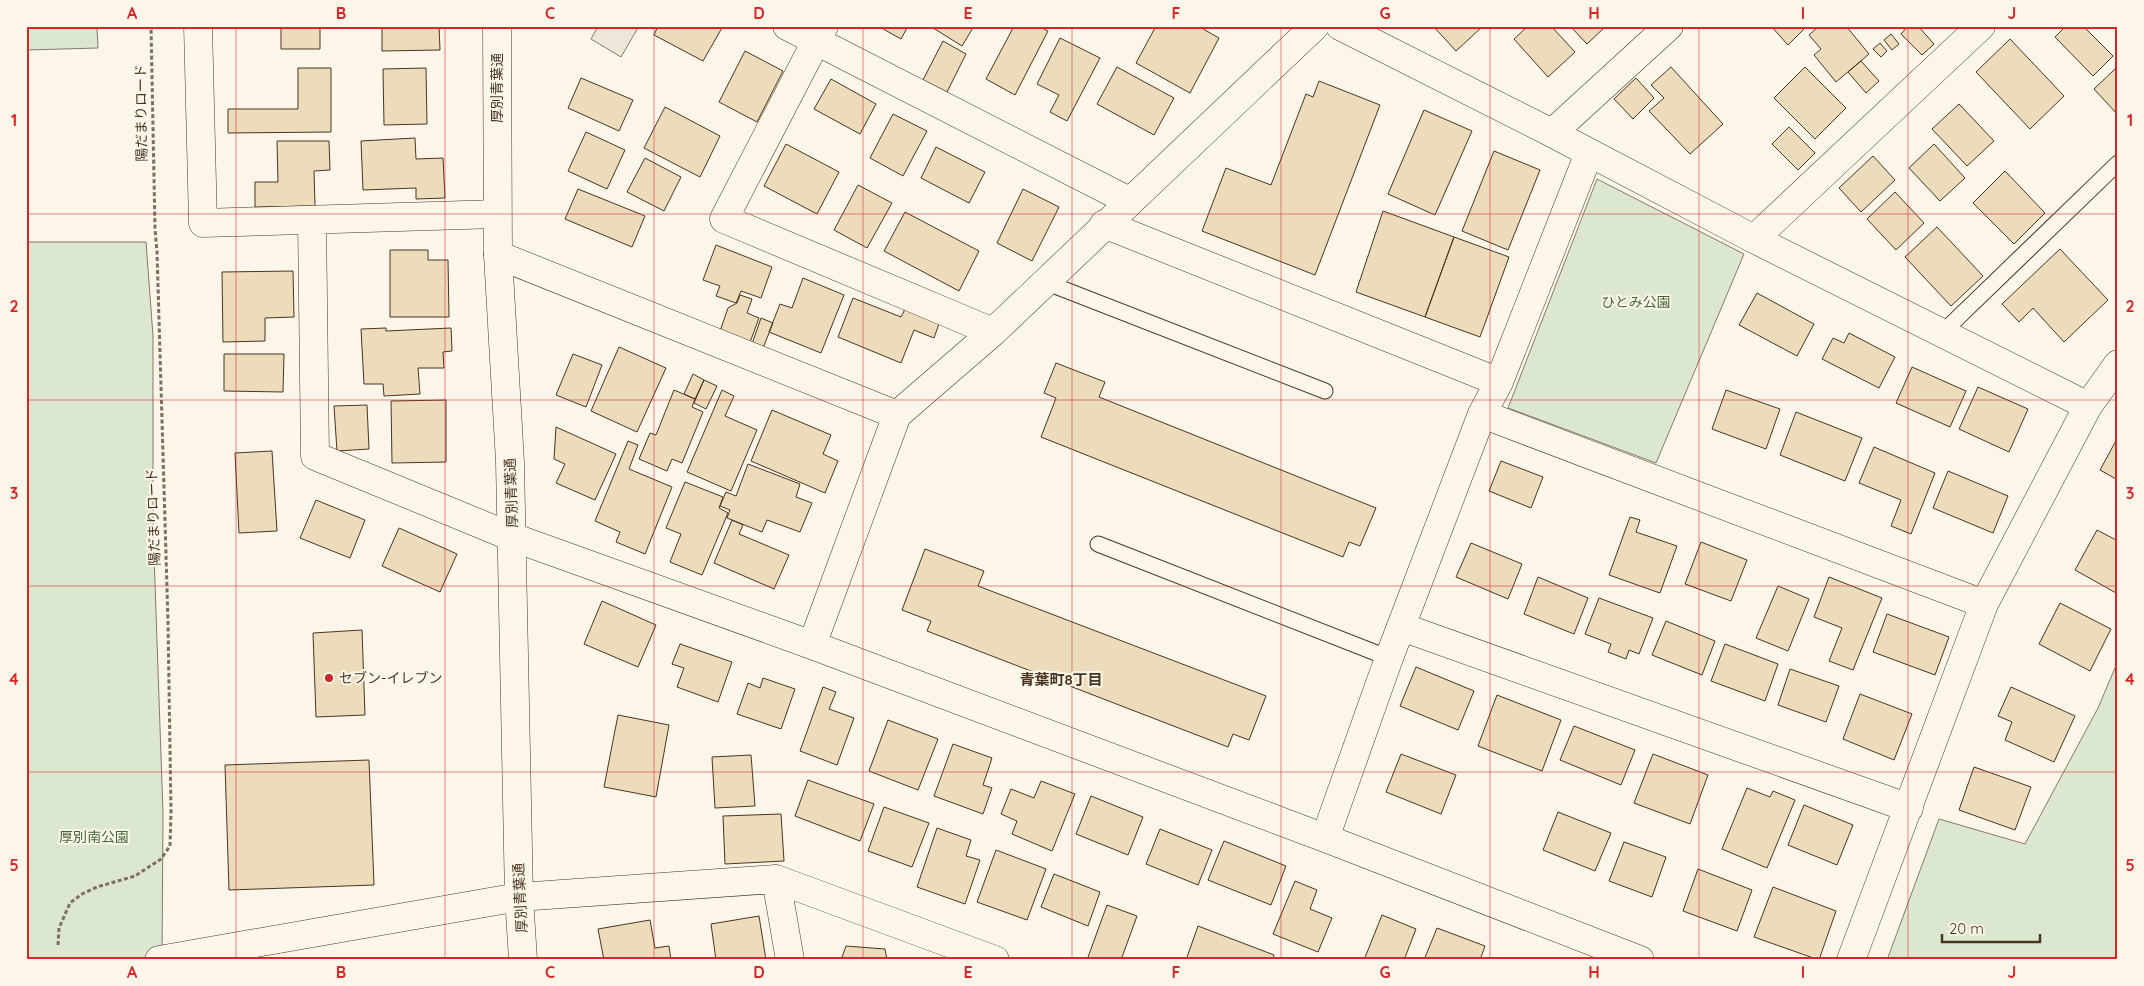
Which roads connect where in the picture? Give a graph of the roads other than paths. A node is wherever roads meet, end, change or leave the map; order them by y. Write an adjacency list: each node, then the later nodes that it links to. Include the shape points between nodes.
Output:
1 (198, 26): 14 (street, via 203,223)
2 (497, 26): 13 (street, 厚別青葉通)
3 (787, 26): 8 (street)
4 (1315, 26): 12 (street)
5 (1340, 26): 9 (street)
6 (1669, 26): 9 (street)
7 (1981, 26): 16 (street)
8 (819, 34): 12 (street); 19 (street, via 724,218)
9 (1552, 133): 10 (street)
10 (1589, 153): 16 (street); 22 (street)
11 (2118, 163): 20 (lane)
12 (1129, 201): 15 (street)
13 (497, 214): 14 (street); 17 (street, 厚別青葉通)
14 (312, 220): 27 (street, via 315,456)
15 (1104, 224): 18 (street); 22 (street)
16 (1754, 239): 20 (street)
17 (498, 255): 26 (street); 27 (street, 厚別青葉通)
18 (1045, 282): 19 (street); 23 (lane)
19 (993, 332): 26 (street)
20 (1942, 333): 24 (street)
21 (2115, 374): 24 (street)
22 (1498, 382): 25 (street)
23 (1325, 391)
24 (2088, 406): 29 (street)
25 (1482, 414): 29 (street); 30 (street)
26 (897, 415): 31 (street)
27 (512, 537): 31 (street); 36 (street, 厚別青葉通)
28 (1098, 544): 32 (lane)
29 (1984, 604): 33 (street)
30 (1402, 627): 32 (street); 33 (street)
31 (812, 645): 34 (street)
32 (1388, 658): 34 (street)
33 (1909, 808): 43 (street)
34 (1325, 838): 42 (street)
35 (776, 879): 36 (street); 40 (street); 41 (street)
36 (519, 897): 37 (street); 39 (street, 厚別青葉通)
37 (268, 950): 38 (street)
38 (159, 960)
39 (524, 960)
40 (790, 960)
41 (995, 960)
42 (1640, 960)
43 (1851, 960)

